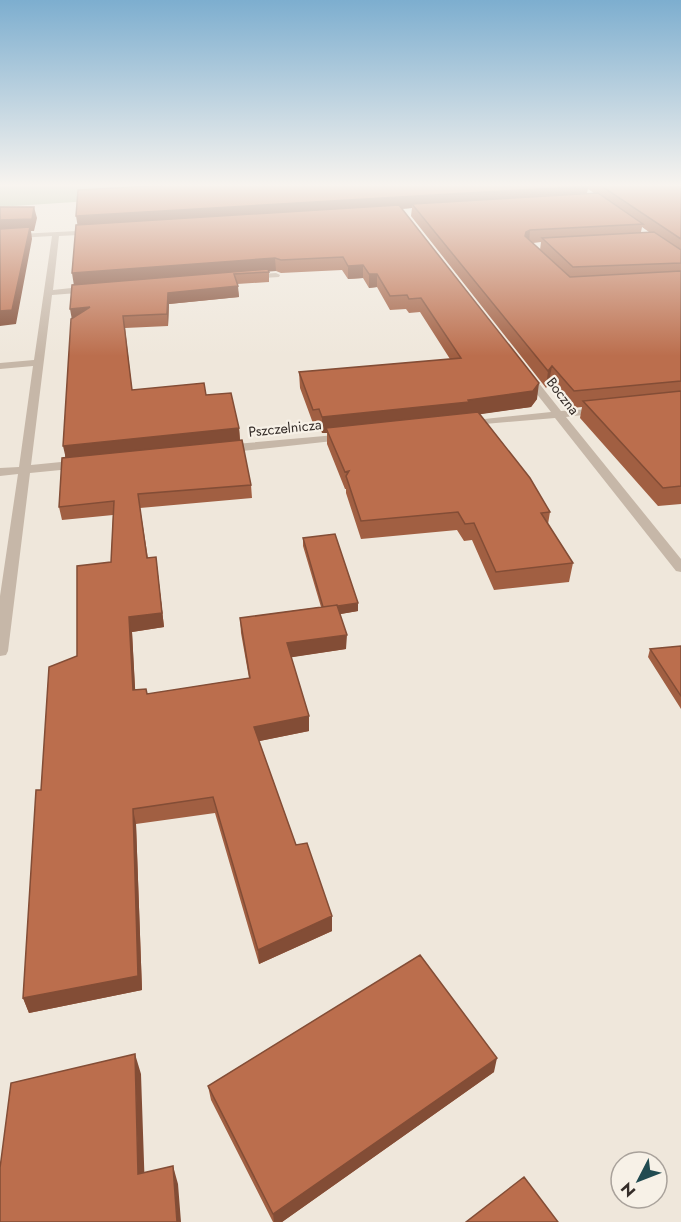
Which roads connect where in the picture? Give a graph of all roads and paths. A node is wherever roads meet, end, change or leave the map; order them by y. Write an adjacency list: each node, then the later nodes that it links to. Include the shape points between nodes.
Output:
1 (55, 242): 5 (street)
2 (276, 275): 3 (street)
3 (242, 277)
4 (105, 288): 5 (street)
5 (48, 293): 6 (street)
6 (39, 363): 7 (street); 15 (street)
7 (0, 366)
8 (522, 369): 10 (street, Boczna)
9 (614, 409): 10 (street)
10 (558, 415): 11 (street); 17 (street, Boczna)
11 (452, 426)
12 (357, 435): 13 (street, Pszczelnicza)
13 (216, 450)
14 (98, 462): 15 (street)
15 (24, 470): 16 (street); 18 (street)
16 (0, 472)
17 (681, 568)
18 (0, 651)

